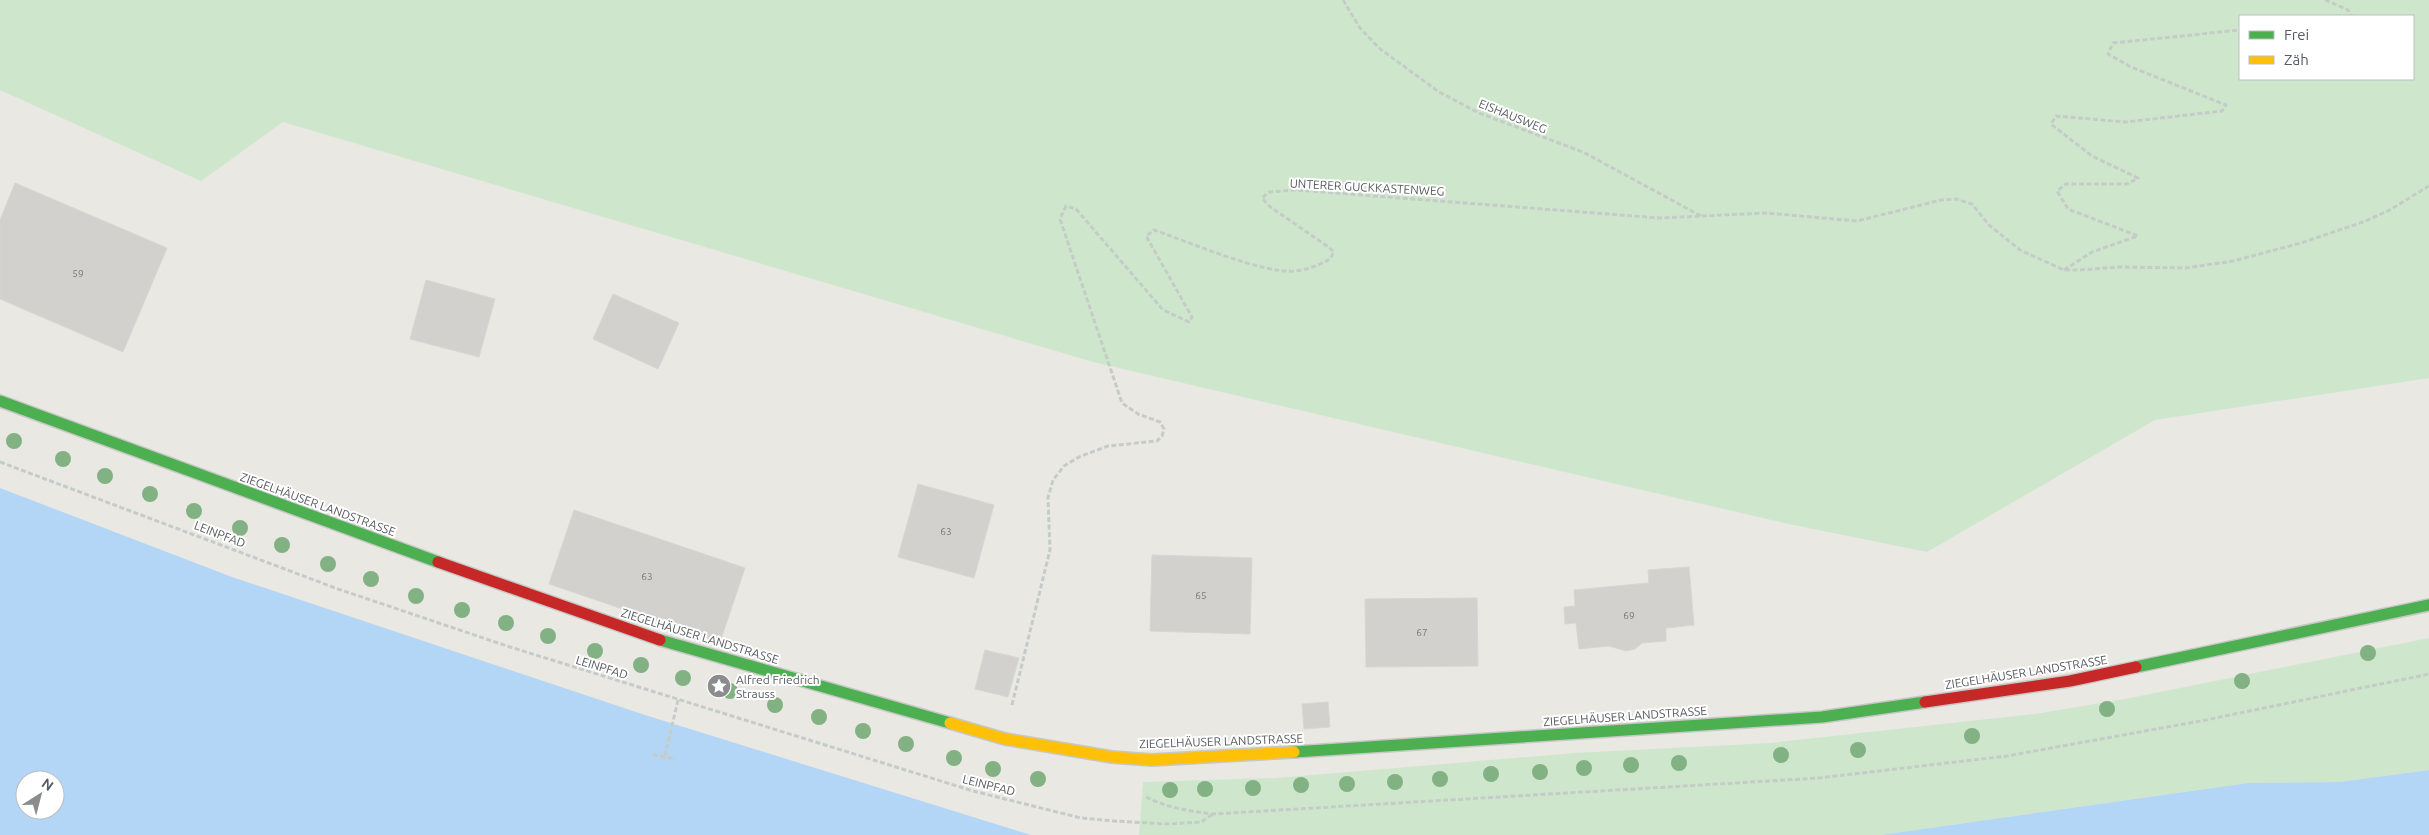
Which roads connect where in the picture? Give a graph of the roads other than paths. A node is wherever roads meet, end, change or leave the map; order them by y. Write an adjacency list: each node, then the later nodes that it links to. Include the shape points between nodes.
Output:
1 (0, 401): 2 (main road, ZIEGELHÄUSER LANDSTRASSE, via 510,589 679,646 1005,739 1112,757 1152,760 1282,753 1822,717 2070,681)
2 (2429, 605)

